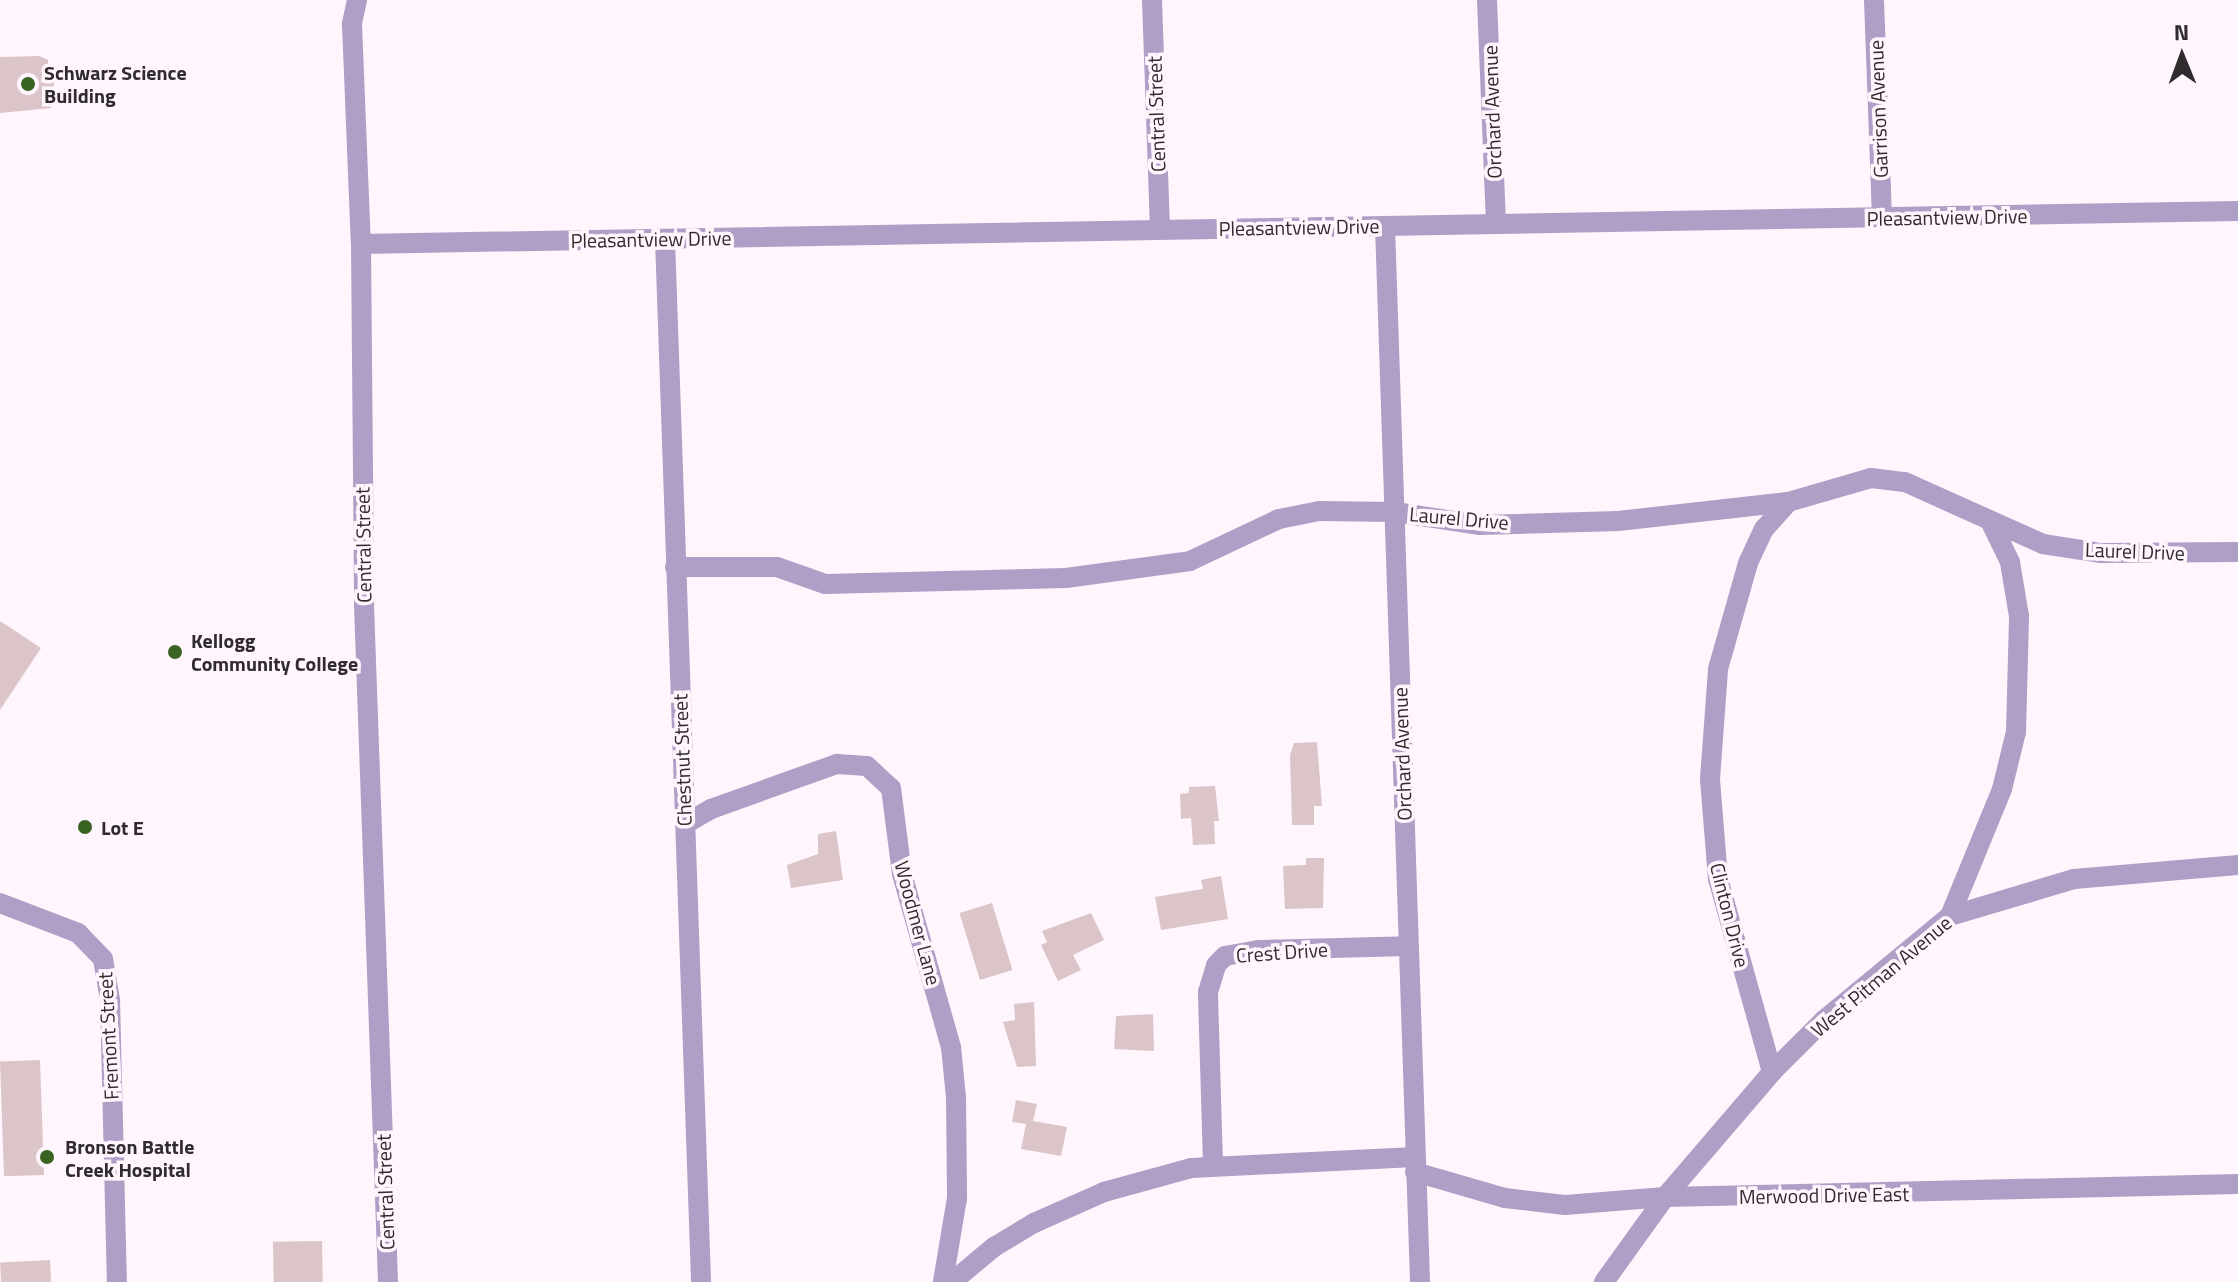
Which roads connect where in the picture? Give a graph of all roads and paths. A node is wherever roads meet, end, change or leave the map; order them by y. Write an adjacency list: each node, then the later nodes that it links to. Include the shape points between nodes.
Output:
1 (357, 0): 11 (street, Central Street, via 352,24)
2 (1152, 0): 9 (street, Central Street)
3 (1487, 0): 7 (street, Orchard Avenue)
4 (1874, 0): 6 (street, Garrison Avenue)
5 (2238, 211): 6 (street, Pleasantview Drive)
6 (1882, 218): 7 (street, Pleasantview Drive)
7 (1496, 224): 8 (street, Pleasantview Drive)
8 (1385, 226): 9 (street, Pleasantview Drive); 13 (street, Orchard Avenue)
9 (1160, 228): 10 (street, Pleasantview Drive)
10 (665, 239): 11 (street, Pleasantview Drive); 16 (street, Chestnut Street)
11 (361, 244): 28 (street, Central Street, via 364,605)
12 (1788, 502): 13 (street, Laurel Drive, via 1618,521 1480,525); 14 (street, Laurel Drive, via 1829,487 1882,479 1954,501); 22 (street, Clinton Drive, via 1764,529 1748,563 1718,669 1710,779 1718,879)
13 (1395, 512): 16 (street, Laurel Drive, via 1319,511 1279,519 1190,561 1066,578 825,584 777,567); 21 (street, Orchard Avenue)
14 (1992, 525): 15 (street, Laurel Drive, via 2043,544 2101,553); 20 (street, via 2010,562 2019,616 2016,732 2002,789)
15 (2238, 552)
16 (675, 567): 17 (street, Chestnut Street)
17 (685, 824): 29 (street, Chestnut Street); 30 (street, Woodmer Lane, via 711,809 837,764 867,766 891,788 902,874 951,1047 955,1224)
18 (2238, 865): 20 (street, West Pitman Avenue, via 2074,879)
19 (0, 903): 27 (street, Fremont Street, via 78,933 103,959 110,1000)
20 (1950, 916): 22 (street, West Pitman Avenue, via 1824,1020)
21 (1407, 946): 23 (street, Crest Drive, via 1259,950 1225,956 1216,965 1208,992); 24 (street, Orchard Avenue)
22 (1772, 1072): 26 (street)
23 (1213, 1164): 24 (street, Merwood Drive East); 31 (street, Merwood Drive East, via 1074,1205 994,1247)
24 (1415, 1165): 26 (street, Merwood Drive East, via 1536,1204); 32 (street, Orchard Avenue)
25 (2238, 1184): 26 (street, Merwood Drive East)
26 (1665, 1197): 33 (street)
27 (117, 1282)
28 (388, 1282)
29 (701, 1282)
30 (943, 1282)
31 (952, 1282)
32 (1420, 1282)
33 (1604, 1282)

